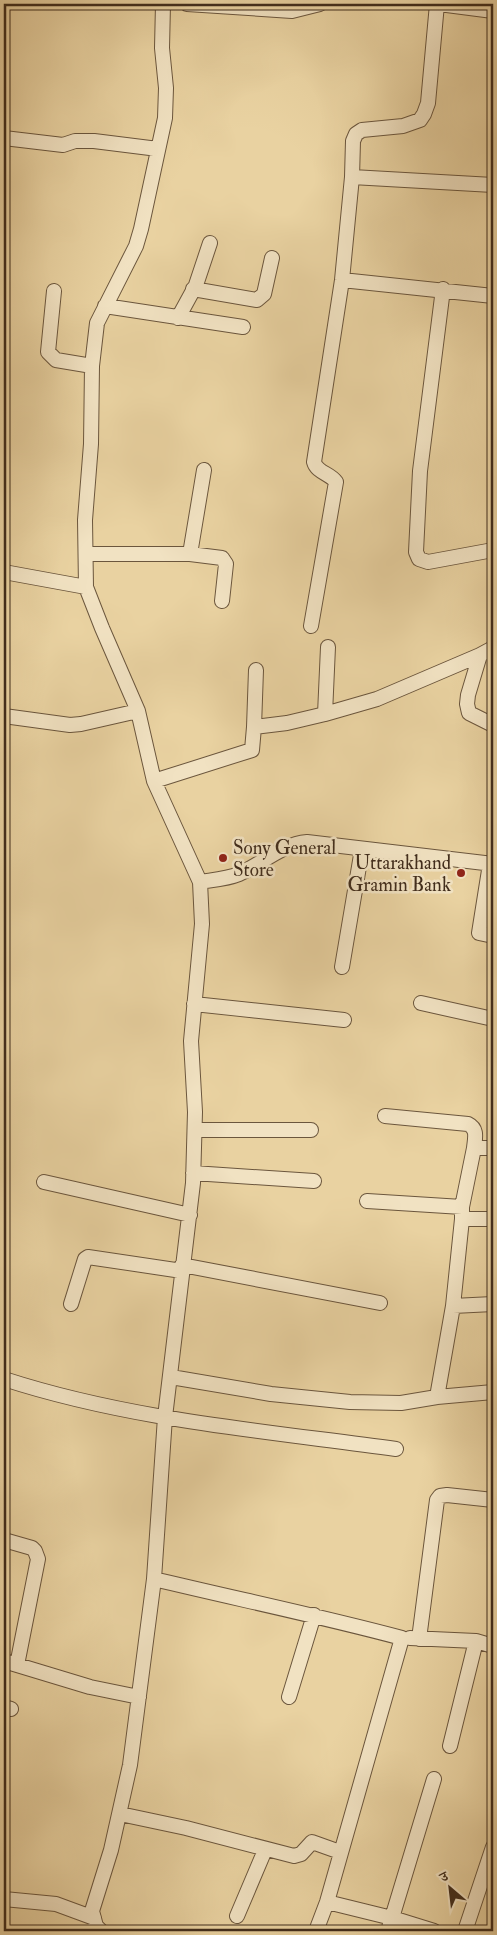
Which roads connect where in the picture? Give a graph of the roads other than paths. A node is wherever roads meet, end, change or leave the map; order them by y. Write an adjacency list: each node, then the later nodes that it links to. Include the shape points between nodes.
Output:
1 (163, 4): 8 (street, via 166,103)
2 (187, 4): 5 (street)
3 (320, 4): 5 (street)
4 (438, 4): 6 (street); 9 (street, via 428,103 424,114 420,120 403,126 372,128 356,134)
5 (293, 7)
6 (493, 11)
7 (4, 138): 8 (street, via 63,144 94,140)
8 (158, 149): 18 (street, via 136,246)
9 (352, 177): 10 (street); 13 (street)
10 (493, 185)
11 (210, 242): 14 (street)
12 (272, 258): 14 (street, via 264,294 258,300)
13 (342, 280): 15 (street); 29 (street, via 314,462 317,469 336,482)
14 (193, 289): 19 (street)
15 (443, 289): 17 (street); 23 (street, via 420,471 416,552 420,560 428,562)
16 (54, 290): 21 (street, via 48,352 56,360)
17 (493, 296)
18 (105, 306): 19 (street); 21 (street, via 97,323)
19 (178, 318): 20 (street)
20 (243, 327)
21 (92, 366): 24 (street)
22 (204, 470): 25 (street)
23 (493, 550)
24 (86, 554): 25 (street); 27 (street)
25 (190, 554): 28 (street, via 224,560)
26 (4, 572): 27 (street)
27 (86, 587): 34 (street)
28 (222, 601)
29 (312, 626)
30 (328, 646): 35 (street)
31 (493, 648): 32 (street)
32 (480, 655): 35 (street, via 377,699); 37 (street, via 467,704 469,713)
33 (256, 670): 38 (street)
34 (138, 711): 36 (street, via 70,725); 39 (street)
35 (325, 714): 38 (street)
36 (4, 716)
37 (493, 725)
38 (254, 728): 39 (street, via 250,751)
39 (154, 781): 42 (street)
40 (362, 849): 41 (street); 42 (street, via 299,842 237,875); 44 (street)
41 (492, 864): 43 (street, via 479,933)
42 (200, 882): 46 (street, via 202,924)
43 (493, 936)
44 (342, 967)
45 (421, 1003): 47 (street)
46 (194, 1004): 48 (street); 50 (street, via 191,1041)
47 (493, 1019)
48 (344, 1020)
49 (385, 1116): 52 (street, via 468,1124 476,1131)
50 (194, 1130): 51 (street); 54 (street)
51 (311, 1130)
52 (474, 1148): 53 (street); 58 (street)
53 (493, 1148)
54 (194, 1173): 55 (street); 59 (street)
55 (314, 1181)
56 (44, 1182): 59 (street)
57 (367, 1200): 58 (street)
58 (462, 1213): 60 (street); 65 (street)
59 (190, 1216): 61 (street)
60 (493, 1219)
61 (182, 1268): 62 (street); 63 (street, via 88,1257); 66 (street)
62 (380, 1303)
63 (71, 1304)
64 (493, 1304): 65 (street)
65 (452, 1306): 69 (street)
66 (171, 1377): 69 (street, via 271,1394 350,1402 401,1403); 70 (street)
67 (4, 1379): 70 (street)
68 (493, 1392): 69 (street)
69 (437, 1397)
70 (165, 1417): 71 (street); 74 (street)
71 (396, 1449)
72 (493, 1500): 77 (street, via 447,1495 437,1500)
73 (4, 1540): 80 (street, via 32,1548 38,1559)
74 (154, 1579): 75 (street); 81 (street)
75 (314, 1615): 76 (street); 82 (street)
76 (402, 1638): 77 (street); 88 (street)
77 (419, 1639): 78 (street)
78 (476, 1641): 79 (street); 83 (street)
79 (493, 1646)
80 (10, 1663): 81 (street, via 90,1687)
81 (139, 1697): 85 (street)
82 (289, 1697)
83 (450, 1746)
84 (434, 1779): 93 (street)
85 (120, 1814): 87 (street); 92 (street, via 92,1910)
86 (493, 1847): 97 (street)
87 (265, 1850): 88 (street, via 294,1856 314,1842); 91 (street)
88 (340, 1852): 90 (street)
89 (4, 1899): 92 (street, via 56,1904)
90 (327, 1902): 93 (street); 95 (street)
91 (237, 1916)
92 (94, 1918): 94 (street)
93 (390, 1925): 96 (street)
94 (101, 1931)
95 (316, 1931)
96 (434, 1931)
97 (465, 1931)

